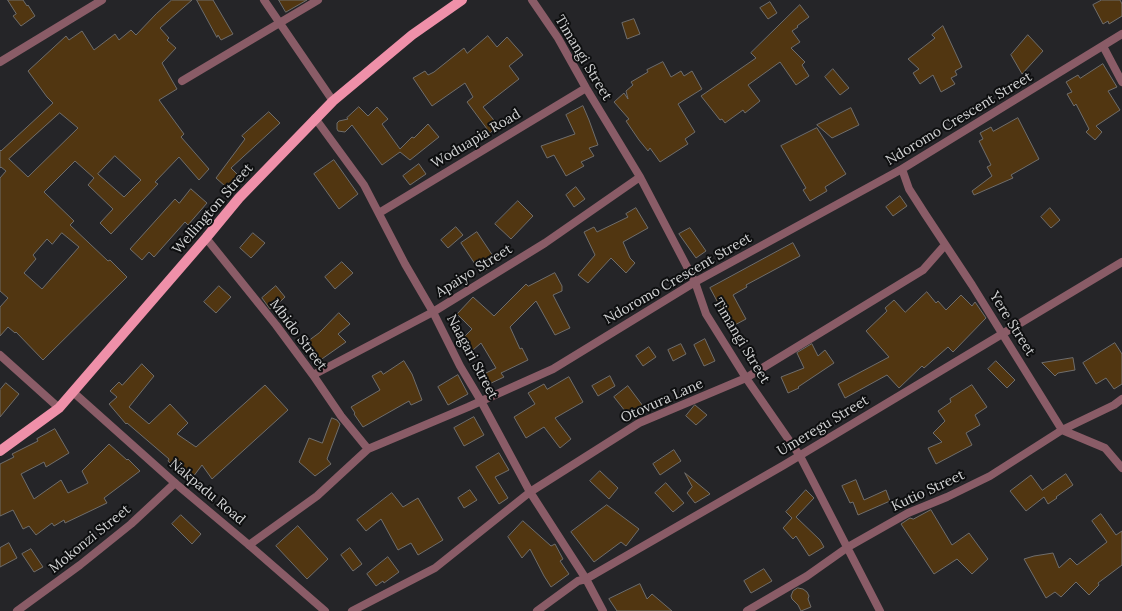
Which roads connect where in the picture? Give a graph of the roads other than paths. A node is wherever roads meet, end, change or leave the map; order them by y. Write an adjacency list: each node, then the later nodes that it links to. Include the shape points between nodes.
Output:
1 (102, 0): 9 (street)
2 (264, 0): 6 (street)
3 (318, 0): 6 (street)
4 (462, 0): 13 (main road, Wellington Street, via 412,35)
5 (532, 0): 12 (street, Timangi Street, via 558,38)
6 (279, 24): 10 (street); 13 (street)
7 (1122, 34): 8 (street, Ndoromo Crescent Street)
8 (1103, 46): 11 (street); 15 (street, Ndoromo Crescent Street)
9 (0, 62)
10 (182, 81)
11 (1122, 82)
12 (586, 88): 16 (street, Timangi Street); 17 (street, Woduapia Road)
13 (333, 101): 14 (main road, Wellington Street)
14 (315, 118): 17 (street, Naagari Street, via 364,185); 18 (main road, Wellington Street, via 238,198)
15 (902, 169): 19 (street, Yere Street, via 909,189); 21 (street, Ndoromo Crescent Street)
16 (640, 177): 21 (street, Timangi Street); 22 (street, Apaiyo Street, via 545,243)
17 (379, 213): 22 (street, Naagari Street)
18 (206, 238): 25 (street, Mbido Street); 27 (main road, Wellington Street)
19 (945, 246): 23 (street, Yere Street); 26 (street, Otovura Lane, via 923,270)
20 (1122, 262): 23 (street, Umeregu Street)
21 (695, 282): 26 (street, Timangi Street, via 706,314); 29 (street, Ndoromo Crescent Street, via 553,369)
22 (433, 312): 25 (street, Apaiyo Street); 29 (street, Naagari Street)
23 (1002, 333): 31 (street, Yere Street); 34 (street, Umeregu Street)
24 (0, 356): 30 (street)
25 (313, 375): 32 (street, Mbido Street)
26 (746, 378): 34 (street, Timangi Street); 37 (street, Otovura Lane, via 639,423)
27 (73, 392): 30 (main road, Wellington Street); 36 (street, Nakpadu Road)
28 (1122, 399): 31 (street, Kutio Street)
29 (481, 401): 32 (street, Ndoromo Crescent Street); 37 (street, Naagari Street)
30 (59, 408): 33 (main road, Wellington Street)
31 (1062, 430): 35 (street, via 1105,448); 39 (street, Kutio Street, via 990,476 908,513)
32 (368, 449): 38 (street, Ndoromo Crescent Street, via 317,496)
33 (0, 451)
34 (800, 456): 39 (street, Timangi Street); 40 (street, Umeregu Street)
35 (1122, 468)
36 (175, 483): 38 (street, Nakpadu Road); 41 (street, Mokonzi Street, via 131,524)
37 (530, 492): 40 (street, Naagari Street); 43 (street, Otovura Lane, via 435,568)
38 (249, 545): 42 (street, Nakpadu Road)
39 (848, 547): 46 (street, Kutio Street, via 807,576); 47 (street, Timangi Street)
40 (586, 579): 44 (street, Umeregu Street, via 578,581); 45 (street, Naagari Street)
41 (17, 611)
42 (325, 611)
43 (352, 611)
44 (537, 611)
45 (603, 611)
46 (747, 611)
47 (880, 611)

